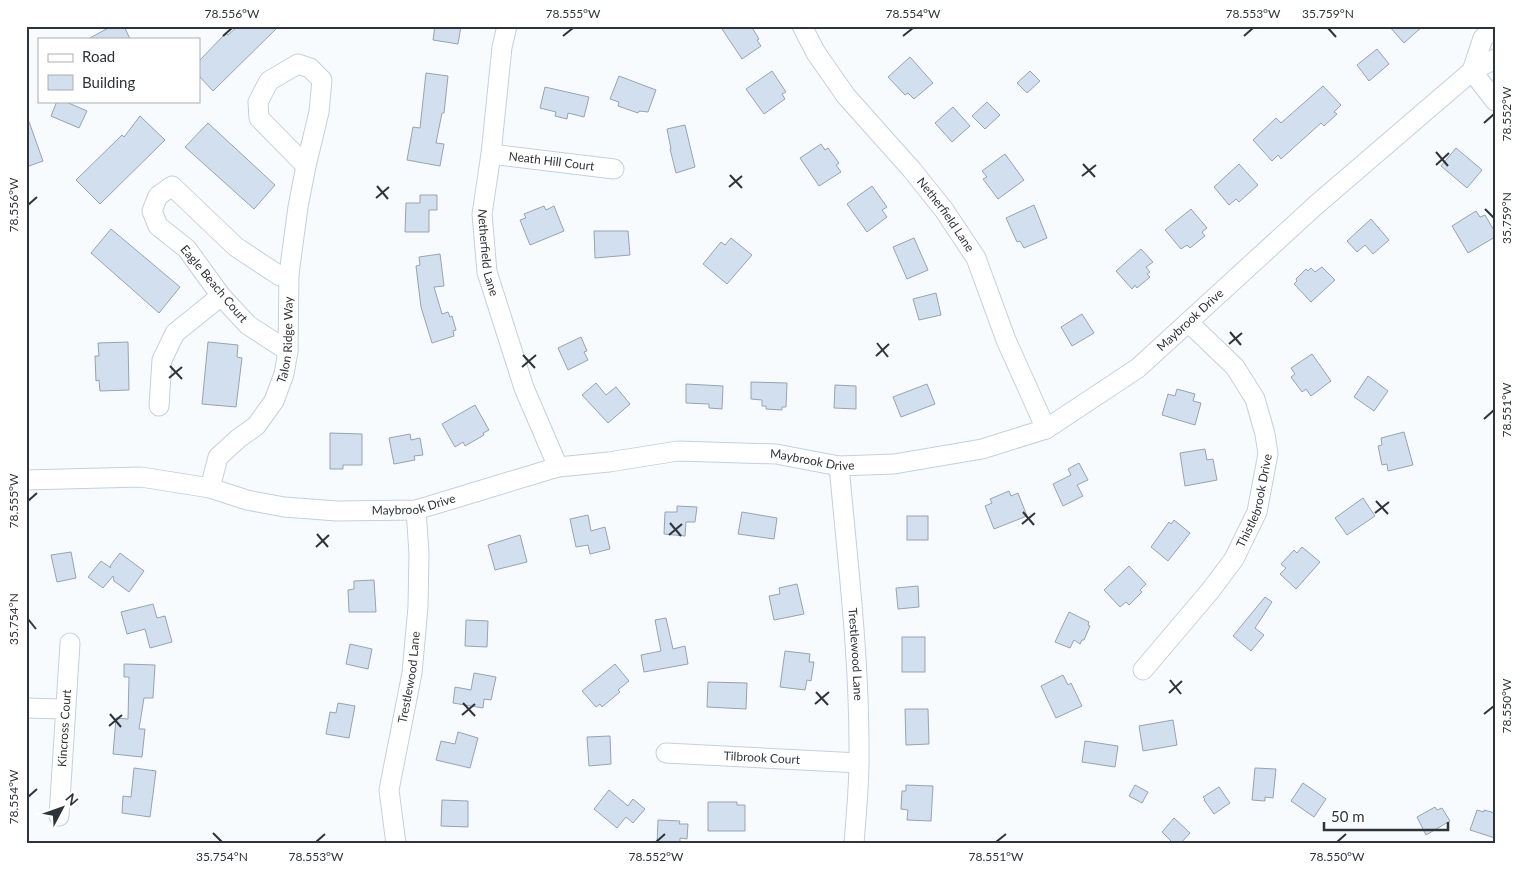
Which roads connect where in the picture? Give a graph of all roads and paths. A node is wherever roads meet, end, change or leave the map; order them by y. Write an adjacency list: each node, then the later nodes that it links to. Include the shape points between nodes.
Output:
1 (507, 26): 7 (street, Netherfield Lane)
2 (802, 26): 15 (street, Netherfield Lane, via 816,53 846,96 912,170 976,258 1006,340)
3 (1495, 28): 5 (street, via 1483,38)
4 (1495, 59): 5 (street, Maybrook Drive)
5 (1472, 71): 6 (street); 12 (street, Maybrook Drive)
6 (1495, 101)
7 (491, 154): 9 (street, Neath Hill Court); 17 (street, Netherfield Lane, via 482,214 487,272 524,388)
8 (306, 166): 8 (street, Talon Ridge Way, via 322,80 310,68 298,64 269,81 258,102 259,118); 10 (street, Talon Ridge Way)
9 (614, 169)
10 (289, 274): 11 (street, Eagle Beach Court, via 280,276 236,247 172,186 158,196 152,211 158,226 187,249); 13 (street, Talon Ridge Way)
11 (221, 296): 13 (street, Eagle Beach Court, via 248,325); 14 (street, via 175,333 162,360)
12 (1188, 322): 15 (street, Maybrook Drive, via 1138,368); 22 (street, Thistlebrook Drive, via 1235,367 1255,399 1268,454 1257,512 1234,559)
13 (288, 351): 19 (street, Talon Ridge Way, via 274,401 256,426 218,457)
14 (159, 406)
15 (1046, 428): 16 (street, Maybrook Drive, via 982,450 894,464)
16 (838, 466): 17 (street, Maybrook Drive, via 776,454 678,451); 26 (street, Trestlewood Lane, via 853,624)
17 (558, 467): 20 (street, Maybrook Drive)
18 (26, 480): 19 (street, Maybrook Drive, via 141,477)
19 (210, 488): 20 (street, Maybrook Drive, via 284,508)
20 (416, 510): 28 (street, Trestlewood Lane, via 418,607 413,663 389,790)
21 (70, 643): 24 (street, Kincross Court)
22 (1142, 670)
23 (26, 708): 24 (street)
24 (64, 708): 27 (street, Kincross Court)
25 (666, 754): 26 (street, Tilbrook Court)
26 (859, 763): 29 (street, Trestlewood Lane)
27 (59, 816)
28 (396, 844)
29 (854, 844)

